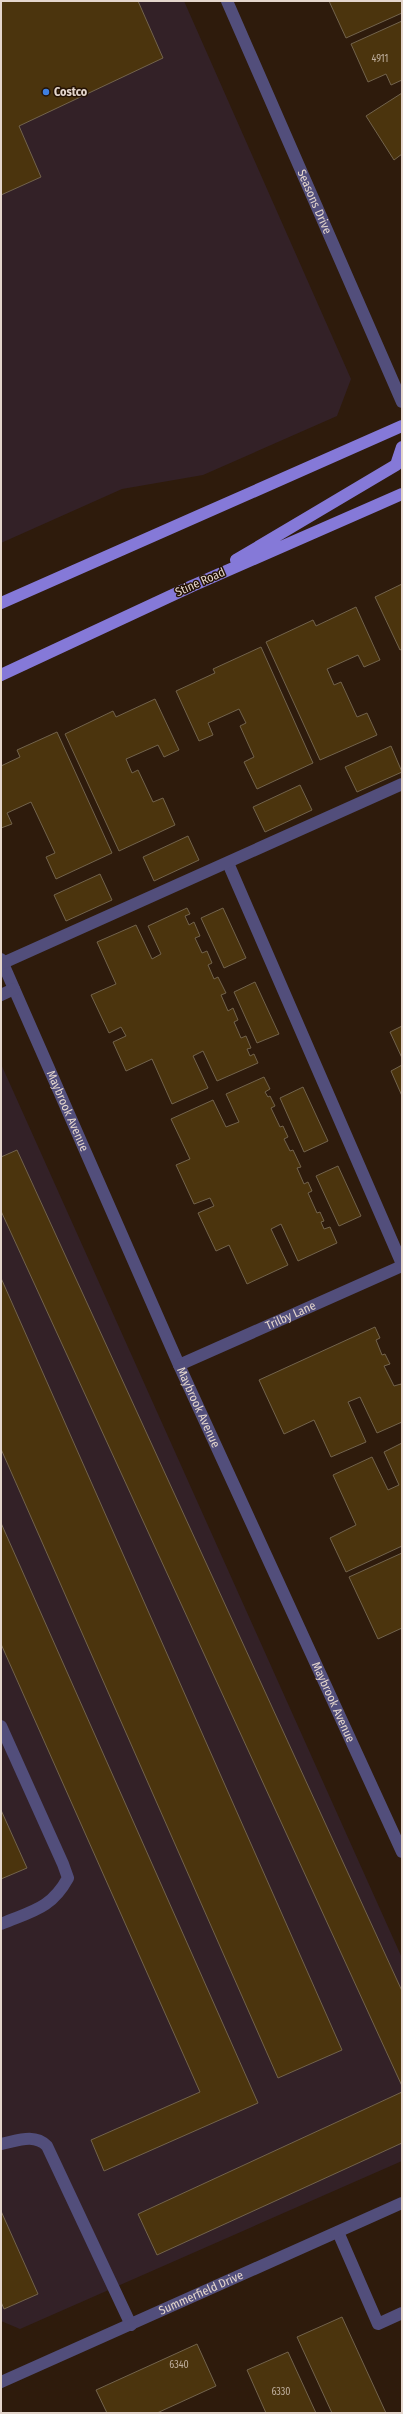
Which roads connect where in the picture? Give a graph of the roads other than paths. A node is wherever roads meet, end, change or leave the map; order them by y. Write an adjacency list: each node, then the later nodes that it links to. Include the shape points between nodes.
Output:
1 (227, 1): 2 (street, Seasons Drive)
2 (402, 402)
3 (402, 426): 7 (main road)
4 (402, 447): 6 (main road, via 396,465)
5 (402, 494): 6 (main road, Stine Road)
6 (192, 586): 8 (main road, Stine Road)
7 (1, 602)
8 (1, 675)
9 (402, 784): 10 (street)
10 (228, 863): 11 (street); 14 (street)
11 (2, 961): 12 (street, Maybrook Avenue)
12 (14, 989): 13 (street); 15 (street, Maybrook Avenue)
13 (1, 995)
14 (402, 1265): 15 (street, Trilby Lane)
15 (179, 1365): 17 (street, Maybrook Avenue)
16 (1, 1726): 18 (street, via 68,1878 50,1903)
17 (402, 1852)
18 (1, 1924)
19 (1, 2144): 23 (street, via 26,2138 40,2140 47,2146)
20 (402, 2203): 21 (street, Summerfield Drive)
21 (338, 2232): 22 (street, via 378,2324); 23 (street, Summerfield Drive)
22 (402, 2313)
23 (131, 2325): 24 (street, Summerfield Drive)
24 (1, 2382)

